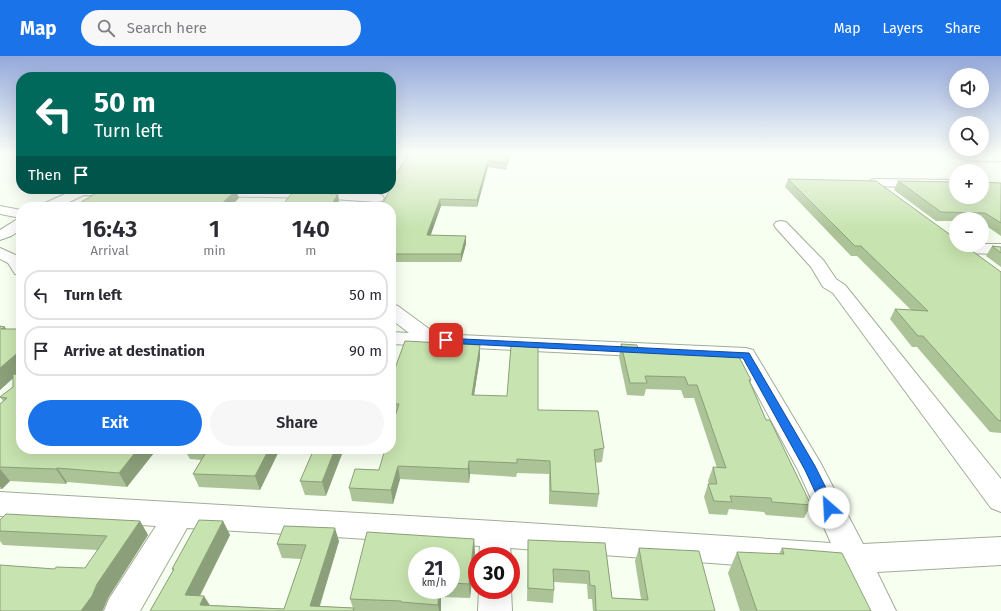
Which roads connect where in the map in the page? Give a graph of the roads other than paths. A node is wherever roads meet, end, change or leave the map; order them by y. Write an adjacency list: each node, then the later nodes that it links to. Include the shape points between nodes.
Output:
1 (949, 184): 4 (street, via 875,183)
2 (76, 194): 6 (street)
3 (318, 194): 5 (street)
4 (893, 197)
5 (377, 198)
6 (59, 202)
7 (0, 210): 8 (street)
8 (16, 213)
9 (780, 225): 22 (street, via 818,266 829,283 838,289)
10 (16, 226): 11 (street)
11 (3, 234): 13 (street)
12 (989, 248): 14 (street)
13 (0, 249)
14 (1001, 249)
15 (967, 252): 18 (street)
16 (0, 253): 17 (street)
17 (16, 263)
18 (984, 264)
19 (396, 314): 21 (street)
20 (396, 338): 21 (street)
21 (431, 340): 27 (street, via 746,356 811,469)
22 (1001, 500)
23 (0, 504): 24 (street)
24 (179, 515): 25 (street); 29 (street)
25 (495, 545): 27 (street)
26 (1001, 551): 27 (street)
27 (854, 559): 31 (street)
28 (495, 599): 30 (street)
29 (121, 611)
30 (495, 611)
31 (879, 611)

